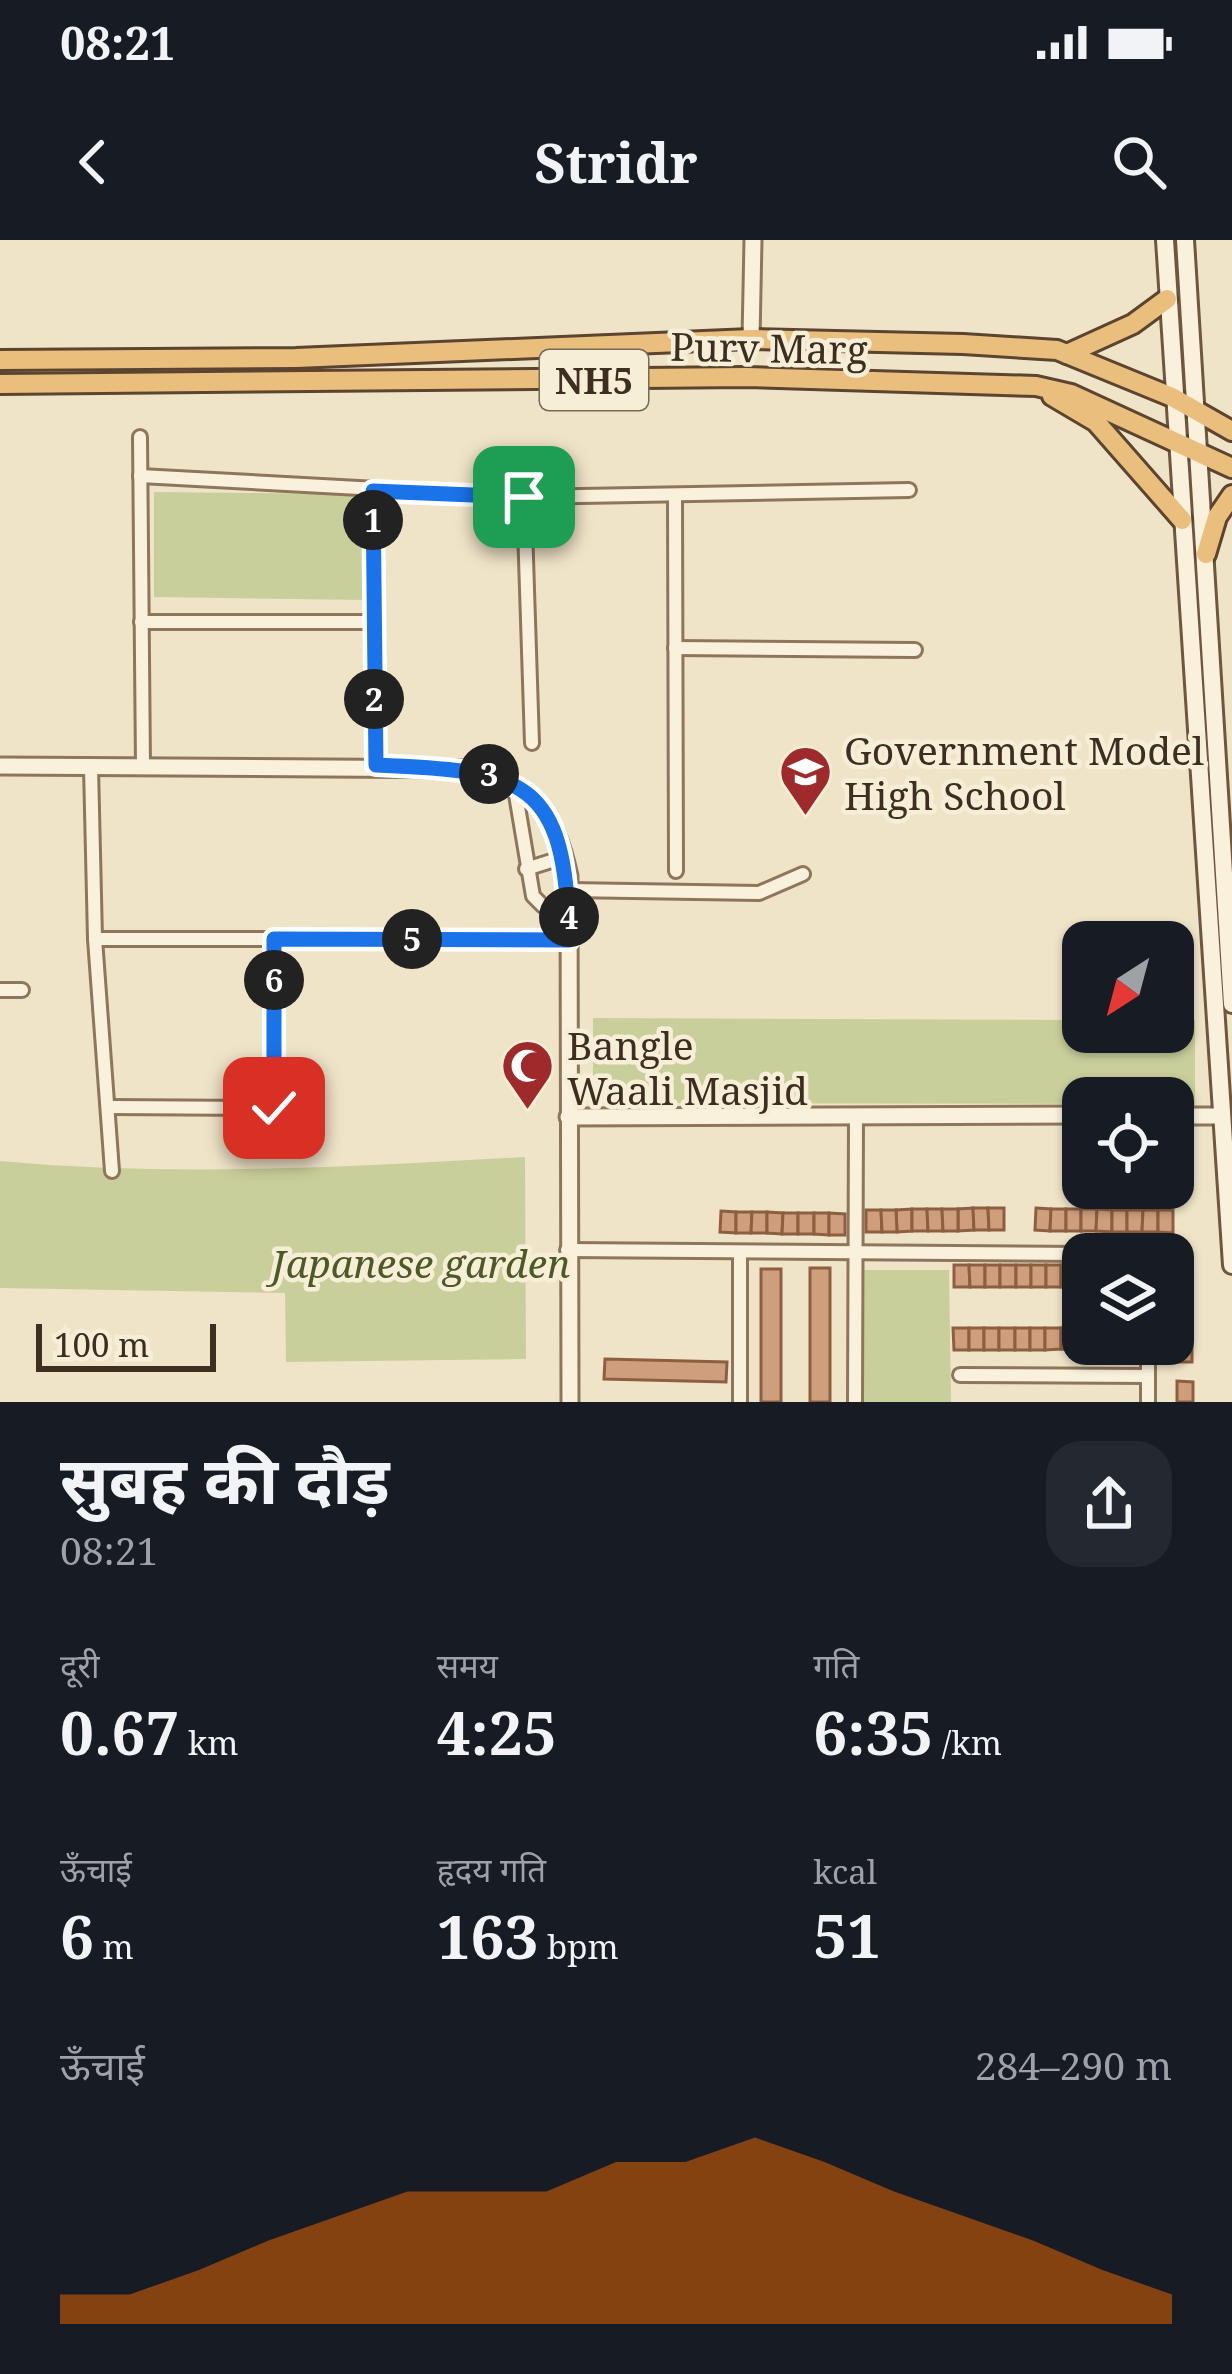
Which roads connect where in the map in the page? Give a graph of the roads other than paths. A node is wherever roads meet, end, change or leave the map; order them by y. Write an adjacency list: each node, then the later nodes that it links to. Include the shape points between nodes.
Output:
1 (753, 240): 5 (street)
2 (1165, 240): 4 (main road)
3 (1185, 240): 13 (main road)
4 (1168, 299): 6 (highway); 11 (main road)
5 (752, 339): 6 (highway, Purv Marg / NH5); 7 (highway, Purv Marg / NH5, via 296,358)
6 (1067, 354): 11 (highway, Purv Marg / NH5)
7 (0, 360)
8 (0, 384): 9 (highway, Purv Marg / NH5)
9 (27, 384): 10 (highway, Purv Marg / NH5, via 747,377); 12 (highway)
10 (1036, 386): 16 (highway, Purv Marg / NH5, via 1071,394); 25 (highway, via 1096,422)
11 (1172, 397): 13 (highway, NH5); 16 (main road)
12 (0, 399)
13 (1200, 415): 14 (highway, NH5); 17 (main road)
14 (1232, 431)
15 (140, 436): 19 (street)
16 (1176, 444): 17 (highway, Purv Marg / NH5); 25 (main road)
17 (1201, 458): 18 (highway, Purv Marg / NH5); 26 (main road)
18 (1232, 468)
19 (140, 476): 21 (street); 27 (street)
20 (909, 490): 22 (street)
21 (373, 491): 24 (street); 28 (street)
22 (675, 495): 24 (street); 29 (street)
23 (1232, 495): 26 (highway)
24 (524, 497): 31 (street)
25 (1182, 520): 51 (main road)
26 (1206, 554): 47 (main road)
27 (141, 622): 28 (street); 34 (street)
28 (372, 622): 32 (street)
29 (675, 648): 30 (street); 39 (street)
30 (915, 650)
31 (532, 743)
32 (376, 765): 34 (street); 36 (street, via 473,769)
33 (0, 766): 35 (street)
34 (142, 766): 35 (street)
35 (91, 767): 42 (street)
36 (513, 782): 37 (street, via 546,813); 38 (street)
37 (565, 856): 38 (street); 41 (street)
38 (526, 869): 41 (street, via 543,906)
39 (676, 871)
40 (803, 874): 41 (street, via 759,892)
41 (569, 899): 44 (street)
42 (95, 939): 43 (street); 48 (street)
43 (274, 939): 44 (street); 48 (street, via 274,1108)
44 (569, 940): 52 (street)
45 (0, 990): 46 (street)
46 (22, 990)
47 (1232, 1004)
48 (110, 1107): 54 (street)
49 (1062, 1115): 53 (street)
50 (1194, 1116): 51 (street)
51 (1222, 1116): 59 (main road)
52 (568, 1117): 53 (street); 55 (street)
53 (856, 1117): 57 (street)
54 (112, 1172)
55 (568, 1250): 56 (street); 63 (street)
56 (740, 1254): 57 (street); 64 (street)
57 (855, 1254): 58 (street); 65 (street)
58 (1062, 1254)
59 (1232, 1265)
60 (1148, 1365): 62 (street)
61 (960, 1375): 62 (street)
62 (1148, 1376): 66 (street)
63 (570, 1402)
64 (740, 1402)
65 (855, 1402)
66 (1148, 1402)

